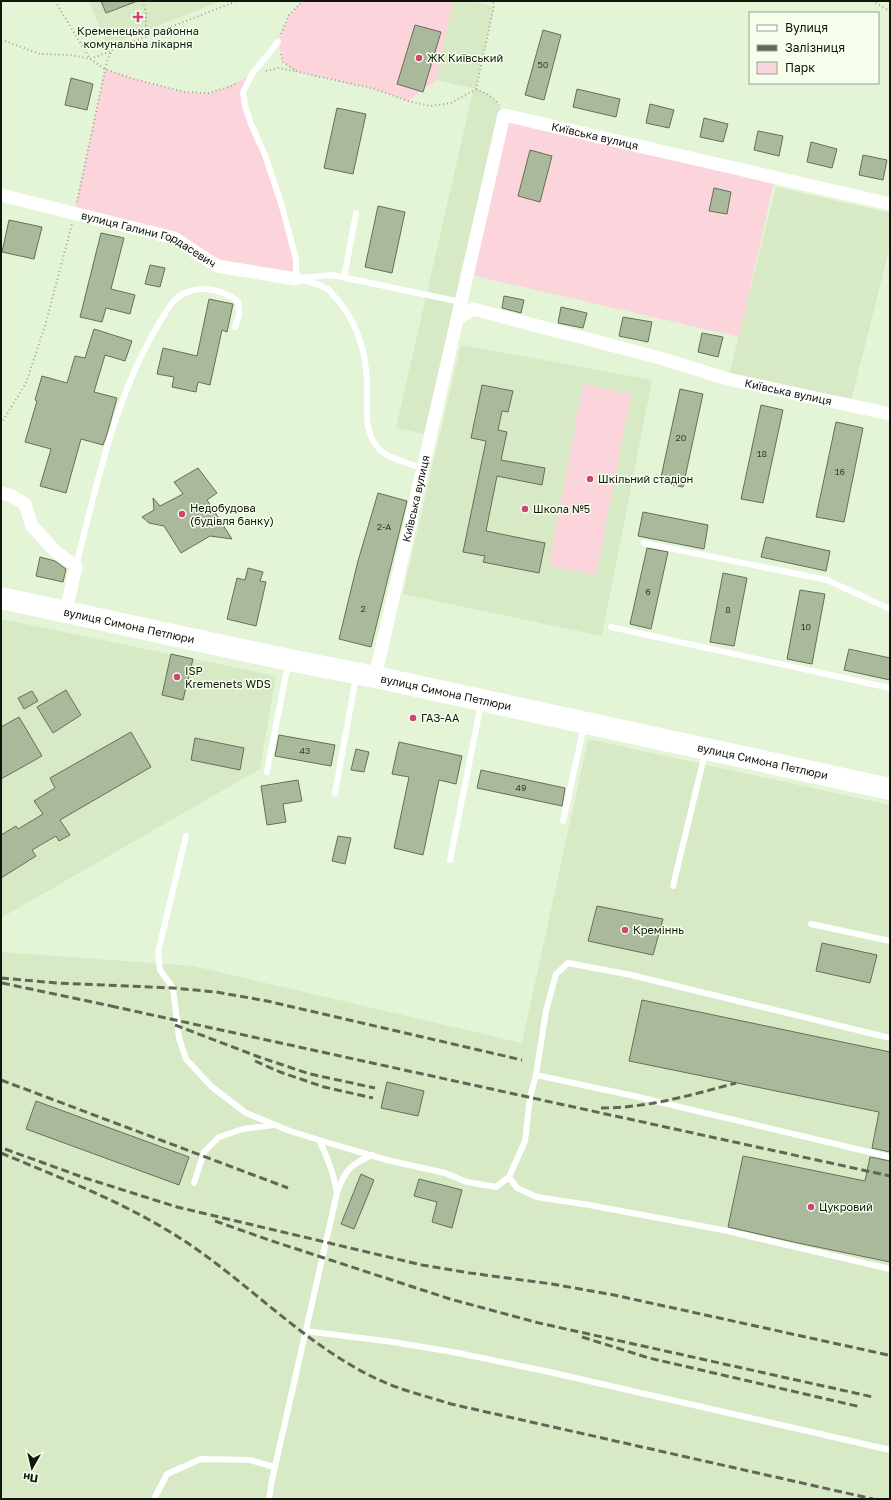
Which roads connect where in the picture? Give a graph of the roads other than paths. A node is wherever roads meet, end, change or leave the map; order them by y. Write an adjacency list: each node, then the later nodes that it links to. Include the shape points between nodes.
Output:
1 (278, 42): 5 (lane, via 252,74 243,92 251,124 281,203 296,258)
2 (1, 195): 5 (street, вулиця Галини Гордасевич, via 174,238 217,266)
3 (890, 204): 7 (street, Київська вулиця, via 504,114)
4 (356, 213): 6 (lane)
5 (296, 278): 6 (lane, via 332,275); 11 (lane, via 326,288 350,316 364,358 366,407 372,439 379,450)
6 (344, 278): 7 (lane)
7 (461, 302): 8 (street, Київська вулиця)
8 (457, 319): 10 (street, Київська вулиця, via 473,309 660,358 728,379); 11 (street, Київська вулиця)
9 (235, 327): 14 (lane, via 239,315 238,301 215,291 194,289 178,298 167,310 149,340 116,417)
10 (890, 414)
11 (422, 469): 20 (street, Київська вулиця)
12 (1, 493): 14 (street, via 25,504 32,526 56,552)
13 (644, 543): 16 (lane, via 826,580)
14 (76, 566): 17 (street)
15 (1, 598): 17 (highway, вулиця Симона Петлюри)
16 (890, 609)
17 (66, 612): 19 (highway, вулиця Симона Петлюри)
18 (611, 627): 21 (lane)
19 (289, 660): 20 (highway, вулиця Симона Петлюри); 25 (lane)
20 (366, 676): 22 (highway, вулиця Симона Петлюри); 27 (lane)
21 (890, 688)
22 (482, 700): 23 (highway, вулиця Симона Петлюри); 30 (lane)
23 (584, 723): 24 (highway, вулиця Симона Петлюри); 28 (lane)
24 (706, 749): 26 (highway, вулиця Симона Петлюри); 31 (lane)
25 (267, 772)
26 (890, 789)
27 (335, 793)
28 (563, 820)
29 (186, 836): 36 (lane, via 158,952 160,970 174,988 178,1038 186,1059 212,1088 246,1113)
30 (450, 860)
31 (673, 886)
32 (811, 924): 33 (lane)
33 (890, 941)
34 (890, 1038): 35 (lane, via 631,975 568,963 556,974 546,1011)
35 (536, 1076): 39 (lane); 40 (lane, via 530,1097 525,1141)
36 (275, 1125): 37 (lane); 41 (lane, via 219,1137 204,1152)
37 (319, 1140): 38 (lane); 42 (lane, via 328,1157)
38 (372, 1155): 40 (lane, via 445,1173 467,1182 496,1187); 42 (lane, via 355,1163 343,1176)
39 (890, 1157)
40 (509, 1177): 43 (lane, via 517,1188 537,1197 723,1230)
41 (194, 1183)
42 (337, 1193): 44 (lane)
43 (890, 1269)
44 (305, 1331): 45 (lane, via 453,1352); 46 (lane)
45 (890, 1450)
46 (274, 1467): 47 (lane, via 250,1460 201,1460 167,1474); 48 (lane)
47 (154, 1499)
48 (269, 1499)

